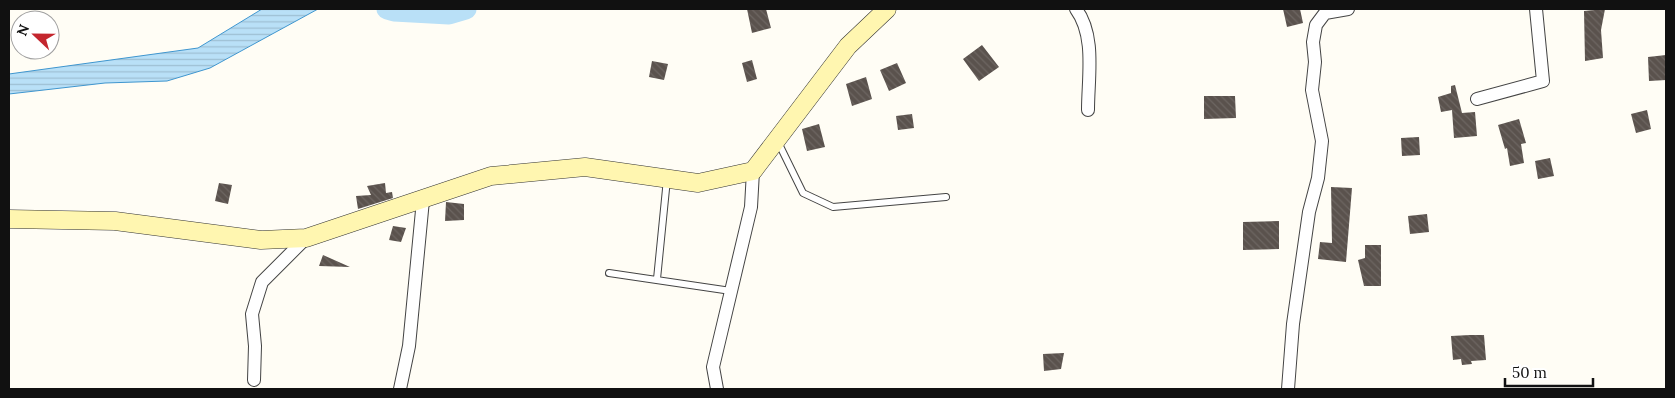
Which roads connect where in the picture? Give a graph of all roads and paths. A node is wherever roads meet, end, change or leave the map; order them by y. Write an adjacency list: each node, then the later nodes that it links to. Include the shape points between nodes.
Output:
1 (887, 9): 7 (street, via 848,46)
2 (1076, 9): 6 (street, via 1088,33)
3 (1348, 9): 20 (street, via 1325,13 1316,25 1313,42 1312,90 1322,141 1295,315)
4 (1536, 9): 5 (street, via 1542,81)
5 (1478, 99)
6 (1088, 110)
7 (777, 141): 8 (street); 10 (lane, via 803,193 833,207)
8 (753, 171): 9 (street, via 698,183); 16 (street, via 751,207)
9 (667, 179): 11 (street, via 585,168 492,176); 15 (lane)
10 (946, 197)
11 (423, 200): 13 (street); 18 (street, via 410,346)
12 (9, 219): 13 (street, via 115,221 261,240)
13 (306, 238): 17 (street, via 262,282 252,314)
14 (609, 273): 15 (lane)
15 (657, 279): 16 (lane)
16 (731, 291): 19 (street, via 713,367)
17 (254, 380)
18 (400, 389)
19 (717, 389)
20 (1288, 389)

